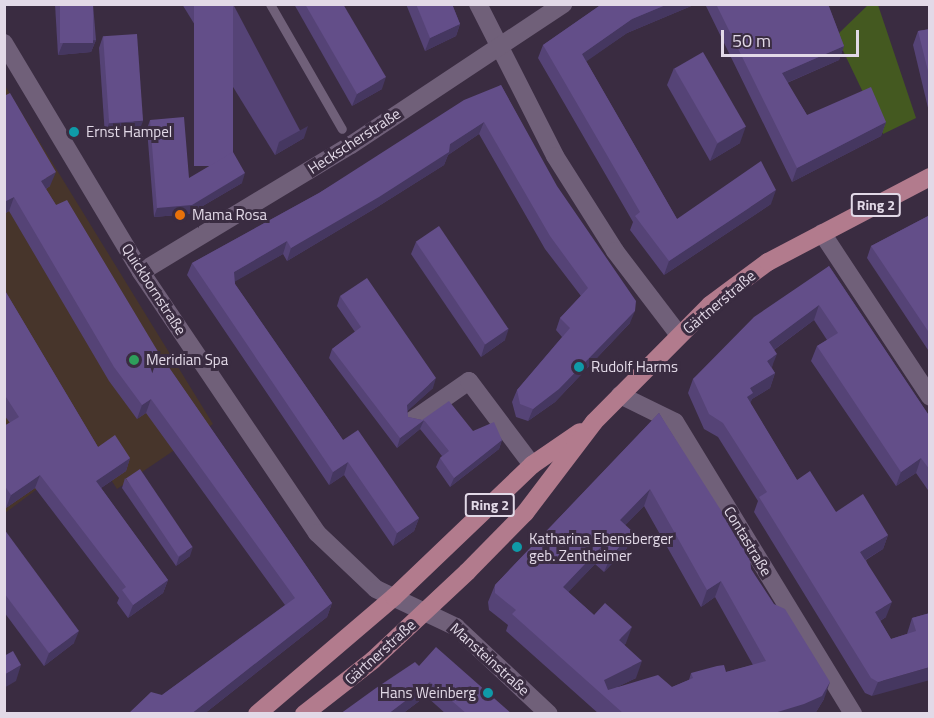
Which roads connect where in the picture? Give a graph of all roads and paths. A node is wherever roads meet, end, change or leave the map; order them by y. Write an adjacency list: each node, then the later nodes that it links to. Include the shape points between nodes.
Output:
1 (270, 4): 6 (lane)
2 (478, 4): 5 (street)
3 (563, 4): 5 (street, Heckscherstraße)
4 (4, 43): 9 (street, Quickbornstraße)
5 (497, 49): 9 (street, Heckscherstraße); 10 (street, via 603,232)
6 (342, 129)
7 (930, 177): 8 (main road, Gärtnerstraße / Ring 2)
8 (822, 233): 10 (main road, Gärtnerstraße / Ring 2, via 735,284); 12 (street)
9 (141, 272): 16 (street, Quickbornstraße, via 307,520 360,578)
10 (679, 335): 11 (main road, Gärtnerstraße / Ring 2)
11 (620, 395): 14 (main road, Gärtnerstraße / Ring 2); 21 (street, Contastraße, via 675,422)
12 (930, 397)
13 (413, 420): 15 (street, via 469,381)
14 (594, 422): 15 (main road, Gärtnerstraße / Ring 2); 17 (main road, Gärtnerstraße / Ring 2, via 525,513)
15 (532, 465): 16 (main road, Gärtnerstraße / Ring 2)
16 (394, 597): 17 (street, Quickbornstraße); 18 (main road, Gärtnerstraße / Ring 2)
17 (427, 610): 19 (main road, Gärtnerstraße / Ring 2, via 358,674); 20 (street, Mansteinstraße, via 456,627)
18 (257, 714)
19 (304, 714)
20 (549, 714)
21 (852, 714)

